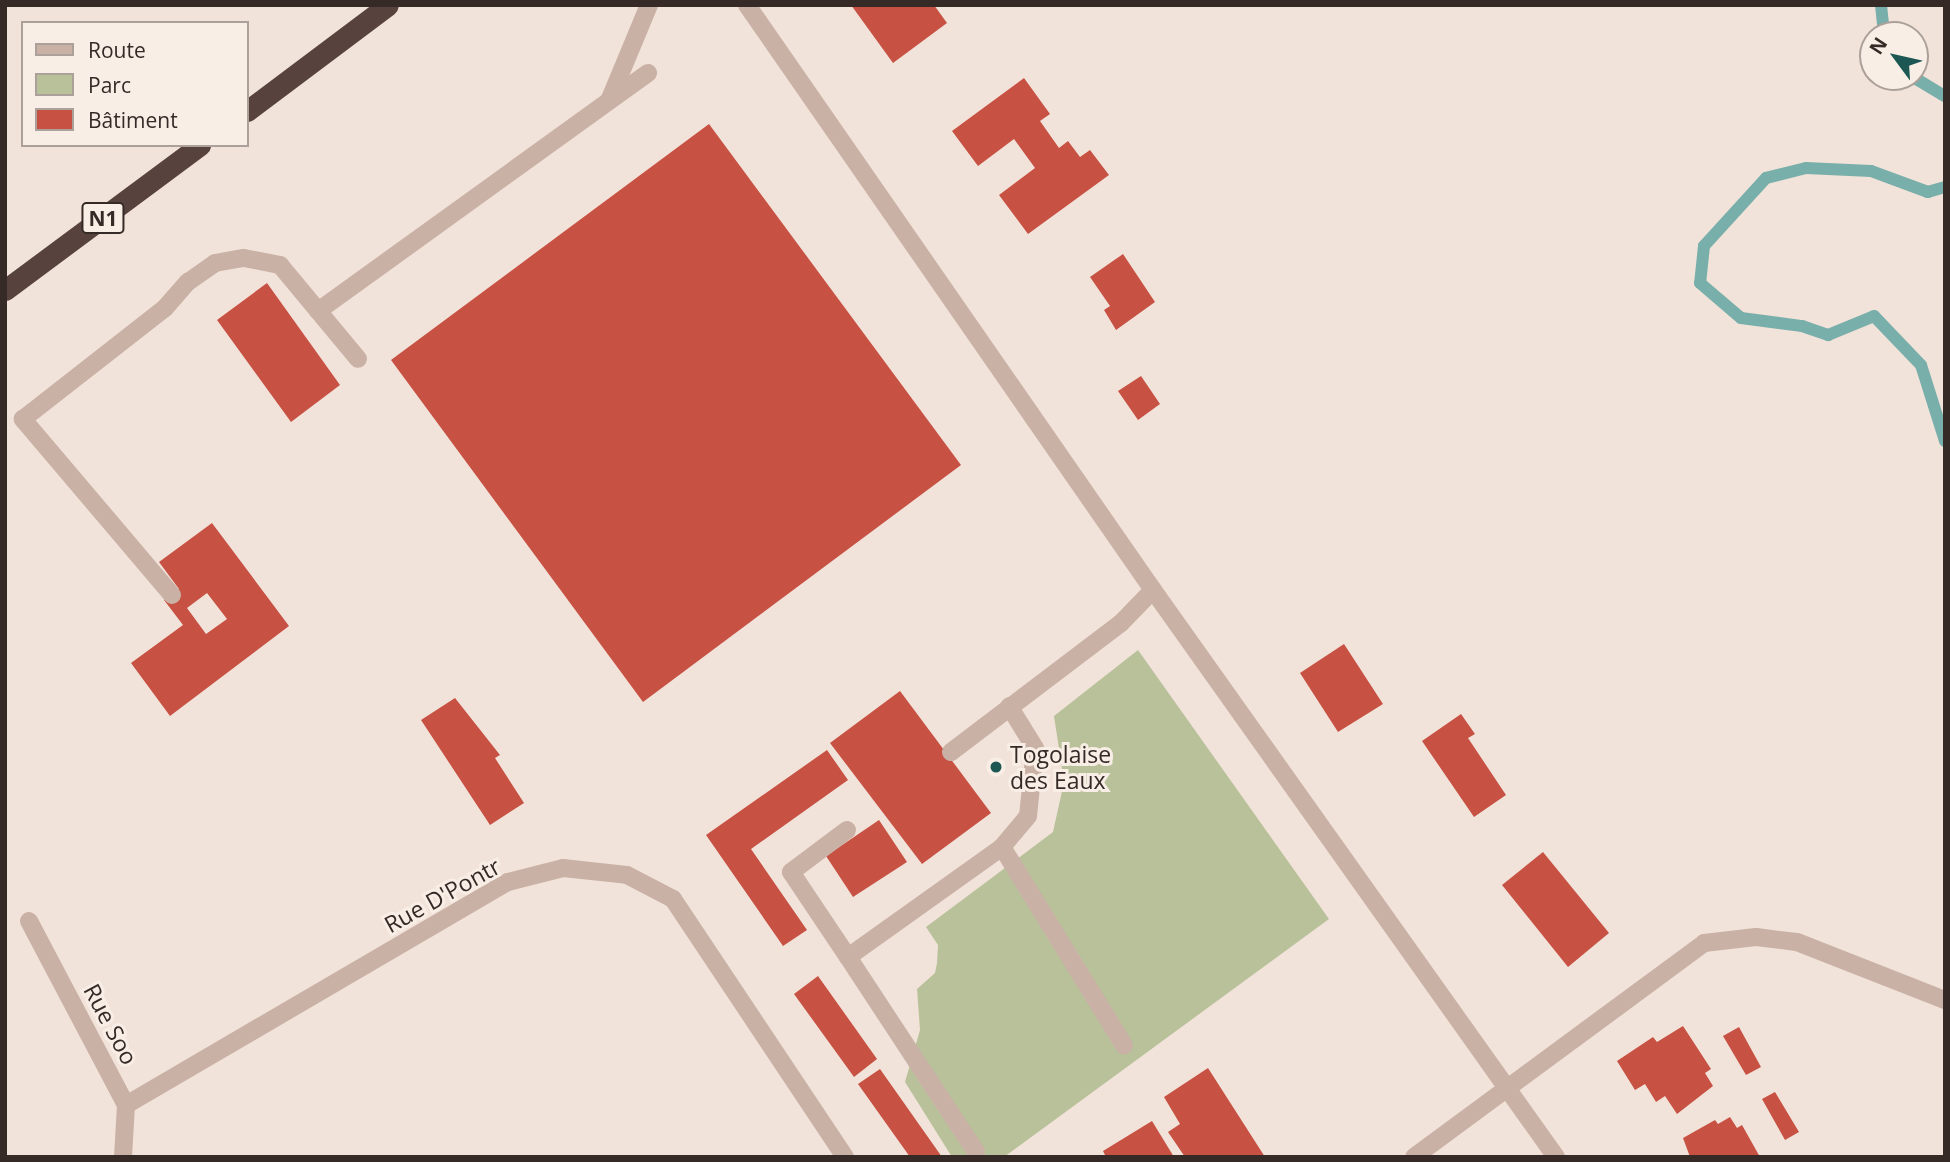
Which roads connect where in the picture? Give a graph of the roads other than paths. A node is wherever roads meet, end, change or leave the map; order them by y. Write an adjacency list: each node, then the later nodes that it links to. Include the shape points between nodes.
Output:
1 (388, 5): 6 (highway)
2 (649, 5): 5 (street)
3 (747, 5): 11 (street)
4 (648, 74): 5 (street)
5 (609, 101): 9 (street)
6 (248, 110)
7 (197, 147): 8 (highway, N1)
8 (5, 290)
9 (318, 311): 10 (street); 12 (street, via 280,265 244,258 215,263 188,282 166,308 23,419)
10 (358, 359)
11 (1153, 590): 13 (street, via 1121,622); 21 (street)
12 (172, 595)
13 (1009, 706): 14 (street); 16 (street, via 1035,748 1028,816)
14 (951, 752)
15 (847, 830): 18 (street, via 791,872)
16 (1002, 847): 18 (street); 20 (street)
17 (29, 921): 22 (street, Rue Soo)
18 (848, 957): 23 (street)
19 (1945, 1000): 21 (street, via 1797,942 1756,937 1704,943)
20 (1124, 1045)
21 (1509, 1088): 26 (street); 27 (street)
22 (126, 1105): 24 (street); 25 (street, Rue D'Pontr, via 508,882 564,868 626,875 673,900)
23 (976, 1152)
24 (123, 1157)
25 (845, 1157)
26 (1414, 1157)
27 (1556, 1157)

